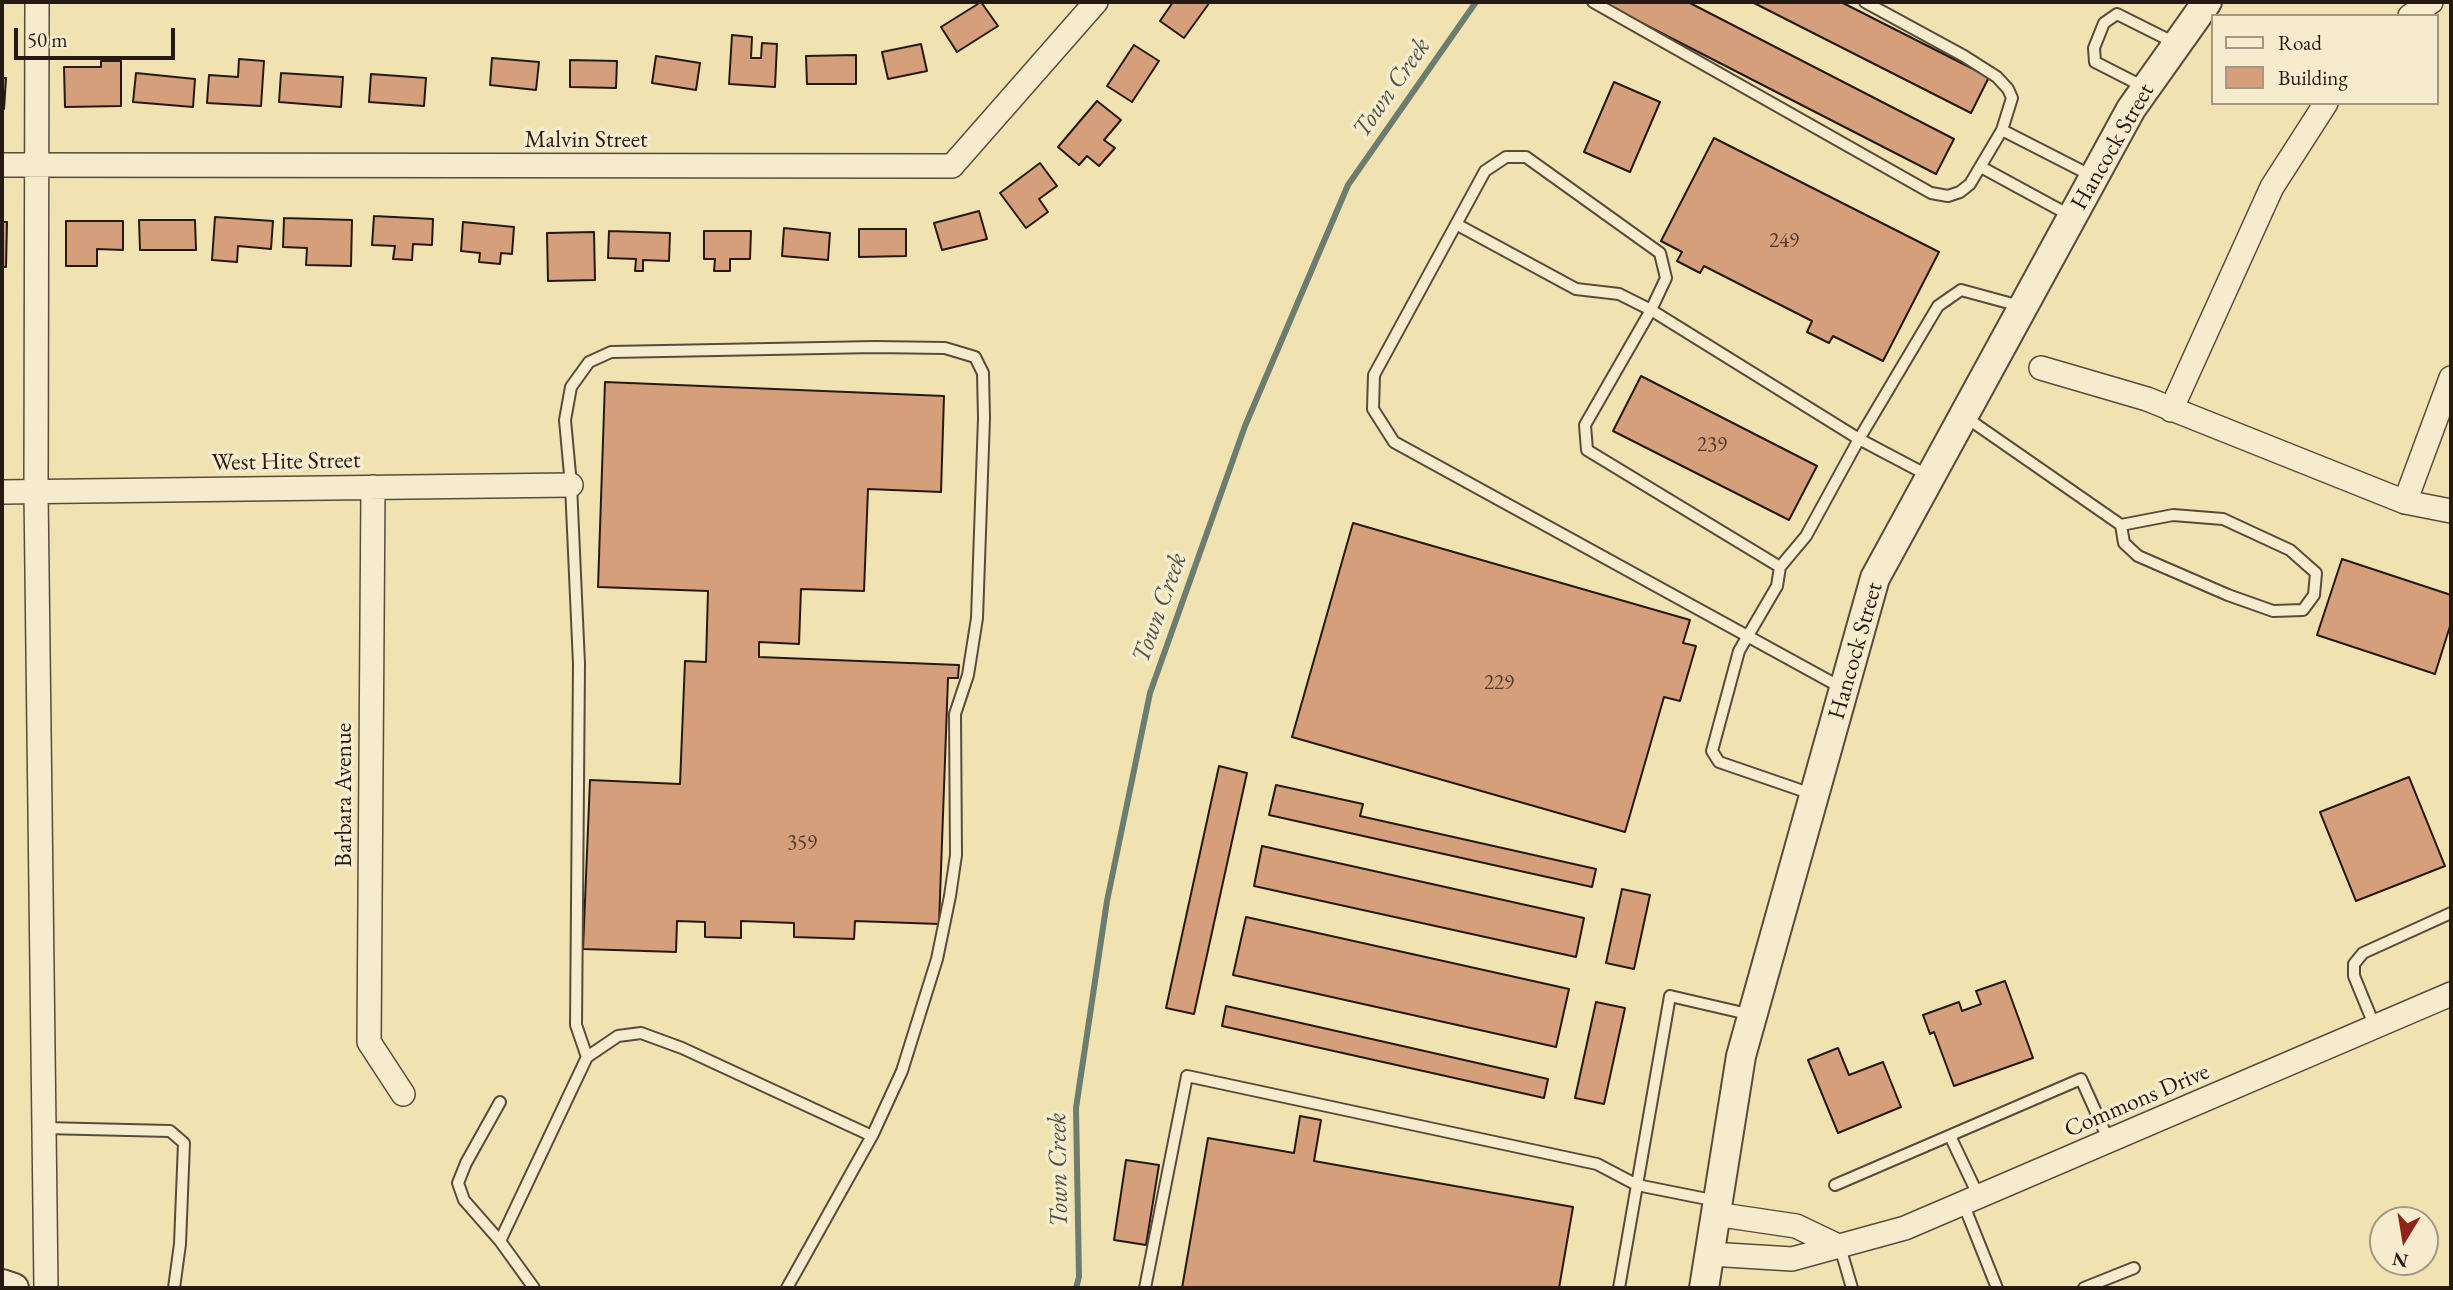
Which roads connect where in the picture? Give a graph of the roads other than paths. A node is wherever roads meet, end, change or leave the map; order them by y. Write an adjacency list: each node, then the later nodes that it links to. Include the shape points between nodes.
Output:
1 (37, 2): 13 (street)
2 (1096, 2): 13 (street, Malvin Street, via 951,166)
3 (1593, 2): 14 (lane, via 1931,193 1948,196 1960,192)
4 (1866, 2): 11 (lane, via 1997,77 2012,98)
5 (2207, 2): 8 (street, Hancock Street)
6 (2431, 2): 7 (street)
7 (2413, 14)
8 (2177, 44): 9 (street, Hancock Street); 9 (lane, via 2117,14 2104,23 2094,48 2095,62)
9 (2146, 88): 15 (street, Hancock Street)
10 (2325, 105): 22 (street, via 2272,187)
11 (2002, 130): 14 (lane); 15 (lane)
12 (2, 165): 13 (street, Malvin Street)
13 (38, 165): 29 (street)
14 (1981, 167): 16 (lane)
15 (2094, 177): 16 (street, Hancock Street)
16 (2073, 217): 18 (street, Hancock Street)
17 (1457, 224): 19 (lane, via 1576,289 1619,294); 19 (lane, via 1485,172 1506,157 1526,157 1660,253 1666,278); 34 (lane, via 1374,375 1373,409 1394,442)
18 (2024, 307): 23 (street, Hancock Street); 24 (lane, via 1961,290 1938,306)
19 (1651, 310): 24 (lane); 33 (lane, via 1585,425 1587,450)
20 (2040, 368): 22 (street)
21 (2451, 378): 30 (street)
22 (2171, 410): 30 (street)
23 (1964, 416): 25 (street, Hancock Street); 32 (lane)
24 (1859, 439): 25 (lane); 33 (lane, via 1806,536)
25 (1930, 477): 35 (street, Hancock Street, via 1875,578)
26 (571, 485): 27 (street, West Hite Street); 41 (lane, via 579,664 576,1025); 45 (lane, via 565,420 570,387 589,362 611,352 945,348 975,357 983,373 977,618 968,675 955,714 956,855 937,960 920,1018)
27 (373, 487): 29 (street, West Hite Street); 42 (street, Barbara Avenue, via 369,1042)
28 (2, 492): 29 (street, West Hite Street)
29 (36, 492): 44 (street)
30 (2405, 502): 31 (street)
31 (2451, 511)
32 (2120, 525): 32 (lane, via 2173,515 2223,519 2290,550 2316,573 2314,595 2303,610 2273,611 2228,595 2138,556 2124,543)
33 (1780, 567): 34 (lane, via 1777,586)
34 (1749, 635): 35 (lane); 36 (lane, via 1739,651 1712,751 1719,762)
35 (1844, 689): 36 (street, Hancock Street)
36 (1814, 795): 39 (street, Hancock Street)
37 (2451, 913): 40 (lane, via 2364,953 2354,964 2354,976)
38 (2451, 994): 40 (street, Commons Drive)
39 (1752, 1015): 48 (lane, via 1670,996); 51 (street, Hancock Street)
40 (2375, 1027): 47 (street, Commons Drive)
41 (587, 1057): 45 (lane, via 618,1036 641,1033); 52 (lane)
42 (403, 1094)
43 (500, 1102): 52 (lane, via 458,1183 464,1200)
44 (44, 1128): 58 (street); 59 (lane, via 170,1131 184,1143)
45 (872, 1136): 61 (lane)
46 (1951, 1136): 47 (lane, via 2081,1079); 49 (lane); 50 (lane)
47 (2109, 1141): 50 (street, Commons Drive)
48 (1637, 1185): 51 (lane); 62 (lane, via 1597,1164 1187,1076); 63 (lane)
49 (1835, 1185)
50 (1971, 1200): 53 (street, Commons Drive, via 1905,1228); 66 (lane)
51 (1717, 1207): 53 (street, via 1796,1226); 54 (street, Hancock Street)
52 (500, 1241): 60 (lane)
53 (1840, 1247): 54 (street, Commons Drive, via 1792,1259); 65 (lane)
54 (1710, 1254): 64 (street, Hancock Street)
55 (2134, 1268): 67 (lane)
56 (2, 1284): 57 (street)
57 (14, 1288)
58 (46, 1288)
59 (174, 1288)
60 (534, 1288)
61 (787, 1288)
62 (1144, 1288)
63 (1619, 1288)
64 (1704, 1288)
65 (1852, 1288)
66 (1997, 1288)
67 (2084, 1288)

